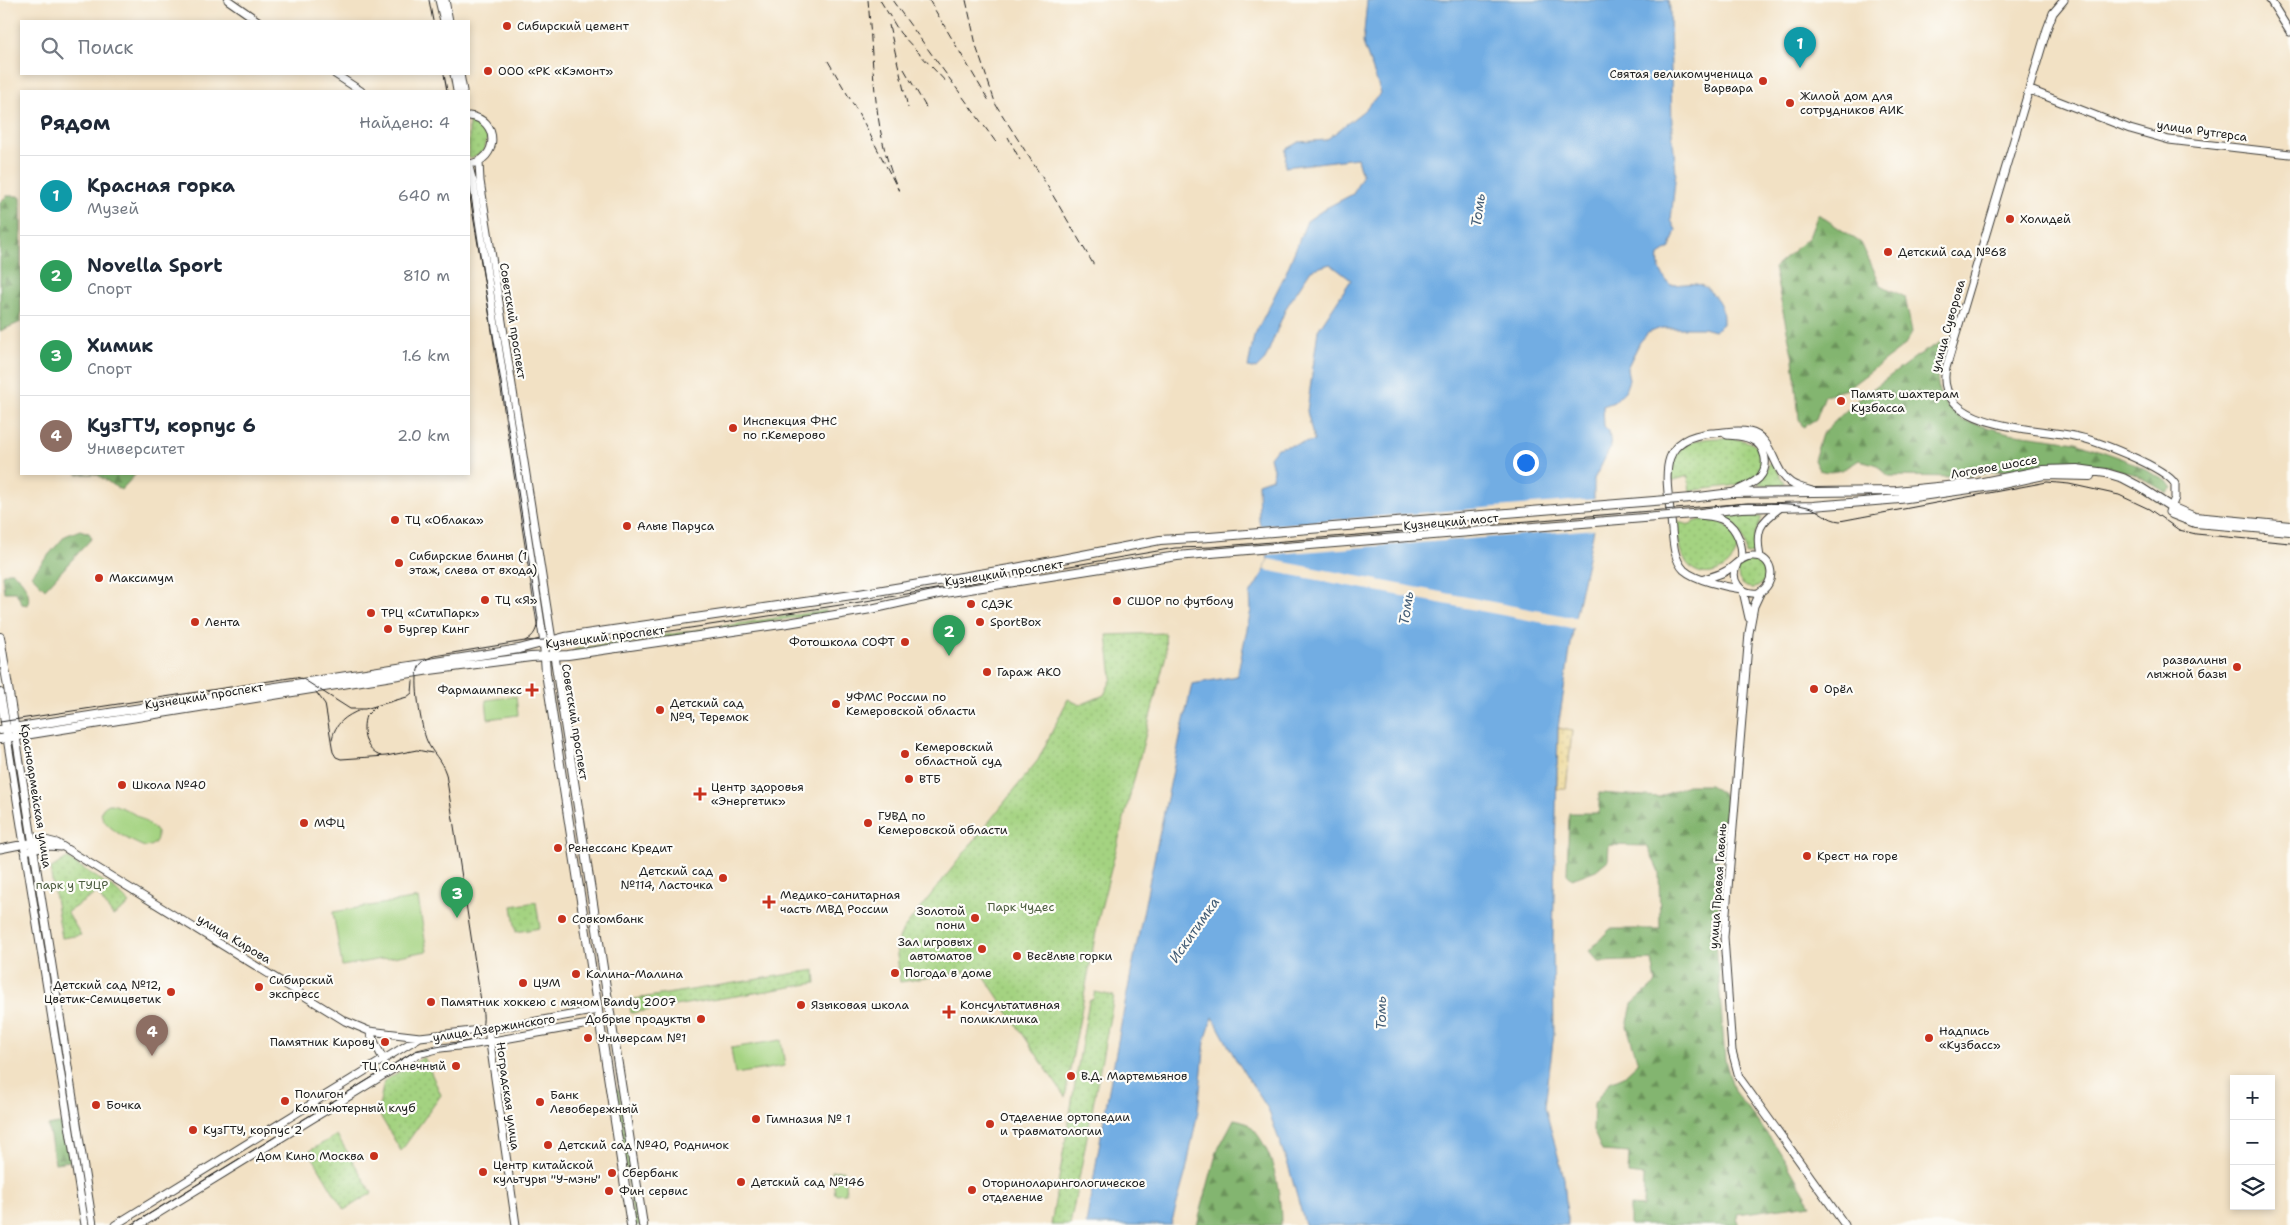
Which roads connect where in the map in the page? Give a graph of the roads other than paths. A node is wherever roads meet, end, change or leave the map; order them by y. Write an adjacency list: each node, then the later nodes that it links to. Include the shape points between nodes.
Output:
1 (228, 0): 6 (main road)
2 (439, 0): 7 (main road)
3 (445, 0): 8 (main road)
4 (2064, 0): 16 (main road, улица Суворова, via 2050,20)
5 (2270, 0): 9 (main road)
6 (257, 20)
7 (444, 20)
8 (449, 20)
9 (2290, 32)
10 (337, 75): 13 (main road)
11 (454, 75): 14 (main road)
12 (460, 75): 15 (main road)
13 (360, 90)
14 (457, 90)
15 (463, 90)
16 (2030, 90): 18 (main road, улица Рутгерса, via 2156,137); 27 (main road, улица Суворова, via 1946,368 1946,389 1955,403 1970,414 2009,426 2082,438 2163,472 2175,484 2176,493)
17 (470, 115): 19 (main road, via 484,122 492,134 492,148)
18 (2290, 154)
19 (479, 162): 20 (main road); 40 (main road, Советский проспект)
20 (470, 165)
21 (470, 169): 40 (main road, Советский проспект)
22 (1714, 433): 23 (main road, via 1748,431 1756,435 1766,443 1776,466 1789,482); 24 (main road, via 1749,438 1760,446 1765,455 1765,466 1758,479); 35 (main road, via 1692,436 1681,442 1669,456 1667,465 1676,556 1686,572)
23 (1814, 492): 24 (main road, Логовое шоссе); 27 (main road, Логовое шоссе, via 1905,490 1987,481 2043,470 2077,469 2123,478 2140,486)
24 (1731, 493): 25 (main road, Логовое шоссе)
25 (1691, 498): 31 (main road, Кузнецкий мост, bridge)
26 (1781, 507): 27 (main road, Логовое шоссе, via 1900,499 2058,474 2122,483); 28 (main road, Логовое шоссе); 33 (main road, via 1761,525 1757,537)
27 (2170, 510): 29 (main road, Логовое шоссе, via 2194,517); 30 (main road, Логовое шоссе, via 2195,523)
28 (1693, 514): 32 (main road, Кузнецкий мост, bridge); 34 (main road, via 1718,518 1732,527 1739,538)
29 (2290, 526)
30 (2290, 531)
31 (1210, 537): 40 (main road, Кузнецкий проспект, via 1160,540 1016,568)
32 (1211, 554): 41 (main road, Кузнецкий проспект, via 1177,556 938,594 788,623)
33 (1760, 557): 34 (main road, via 1750,556); 37 (main road, via 1768,563 1772,573 1769,584)
34 (1739, 562): 35 (main road); 36 (main road, via 1734,578)
35 (1704, 579): 36 (main road)
36 (1742, 590): 37 (main road); 38 (main road, улица Правая Гавань)
37 (1761, 591): 38 (main road, улица Правая Гавань, via 1754,606)
38 (1749, 633): 68 (main road, улица Правая Гавань, via 1724,937 1732,1051 1739,1077)
39 (0, 636): 44 (main road, Красноармейская улица)
40 (548, 641): 41 (main road, Советский проспект); 42 (main road, Советский проспект); 44 (main road, Кузнецкий проспект, via 519,649)
41 (554, 655): 42 (main road, Кузнецкий проспект); 50 (main road, Советский проспект)
42 (545, 656): 46 (main road, Кузнецкий проспект, via 430,670); 51 (main road, Советский проспект)
43 (0, 693): 45 (main road, Красноармейская улица)
44 (15, 728): 45 (main road, Кузнецкий проспект); 46 (main road, Красноармейская улица)
45 (3, 730): 47 (main road, Красноармейская улица)
46 (16, 737): 47 (main road, Кузнецкий проспект); 48 (main road, Красноармейская улица)
47 (4, 739): 48 (main road, Красноармейская улица)
48 (29, 847): 49 (main road, улица Кирова); 55 (main road, улица Кирова, via 50,841 64,848 345,1021); 61 (main road, Красноармейская улица); 62 (main road, Красноармейская улица)
49 (0, 849)
50 (609, 1005): 51 (main road, улица Кирова); 52 (main road, Советский проспект)
51 (598, 1010): 53 (main road, Советский проспект); 54 (main road, улица Кирова)
52 (611, 1020): 53 (main road); 59 (main road, Советский проспект)
53 (600, 1022): 57 (main road, улица Дзержинского); 60 (main road, Советский проспект)
54 (488, 1029): 56 (main road, улица Кирова); 57 (main road, Ноградская улица)
55 (369, 1031): 56 (main road, улица Кирова); 58 (main road)
56 (420, 1037): 58 (main road, улица Дзержинского)
57 (488, 1041): 64 (main road, улица Дзержинского, via 418,1054); 65 (main road, Ноградская улица)
58 (384, 1061): 63 (main road, улица Дзержинского)
59 (622, 1089): 60 (main road, via 614,1086); 67 (main road, Советский проспект)
60 (611, 1091): 66 (main road, Советский проспект)
61 (85, 1225)
62 (93, 1225)
63 (115, 1225)
64 (139, 1225)
65 (516, 1225)
66 (631, 1225)
67 (644, 1225)
68 (1845, 1225)

